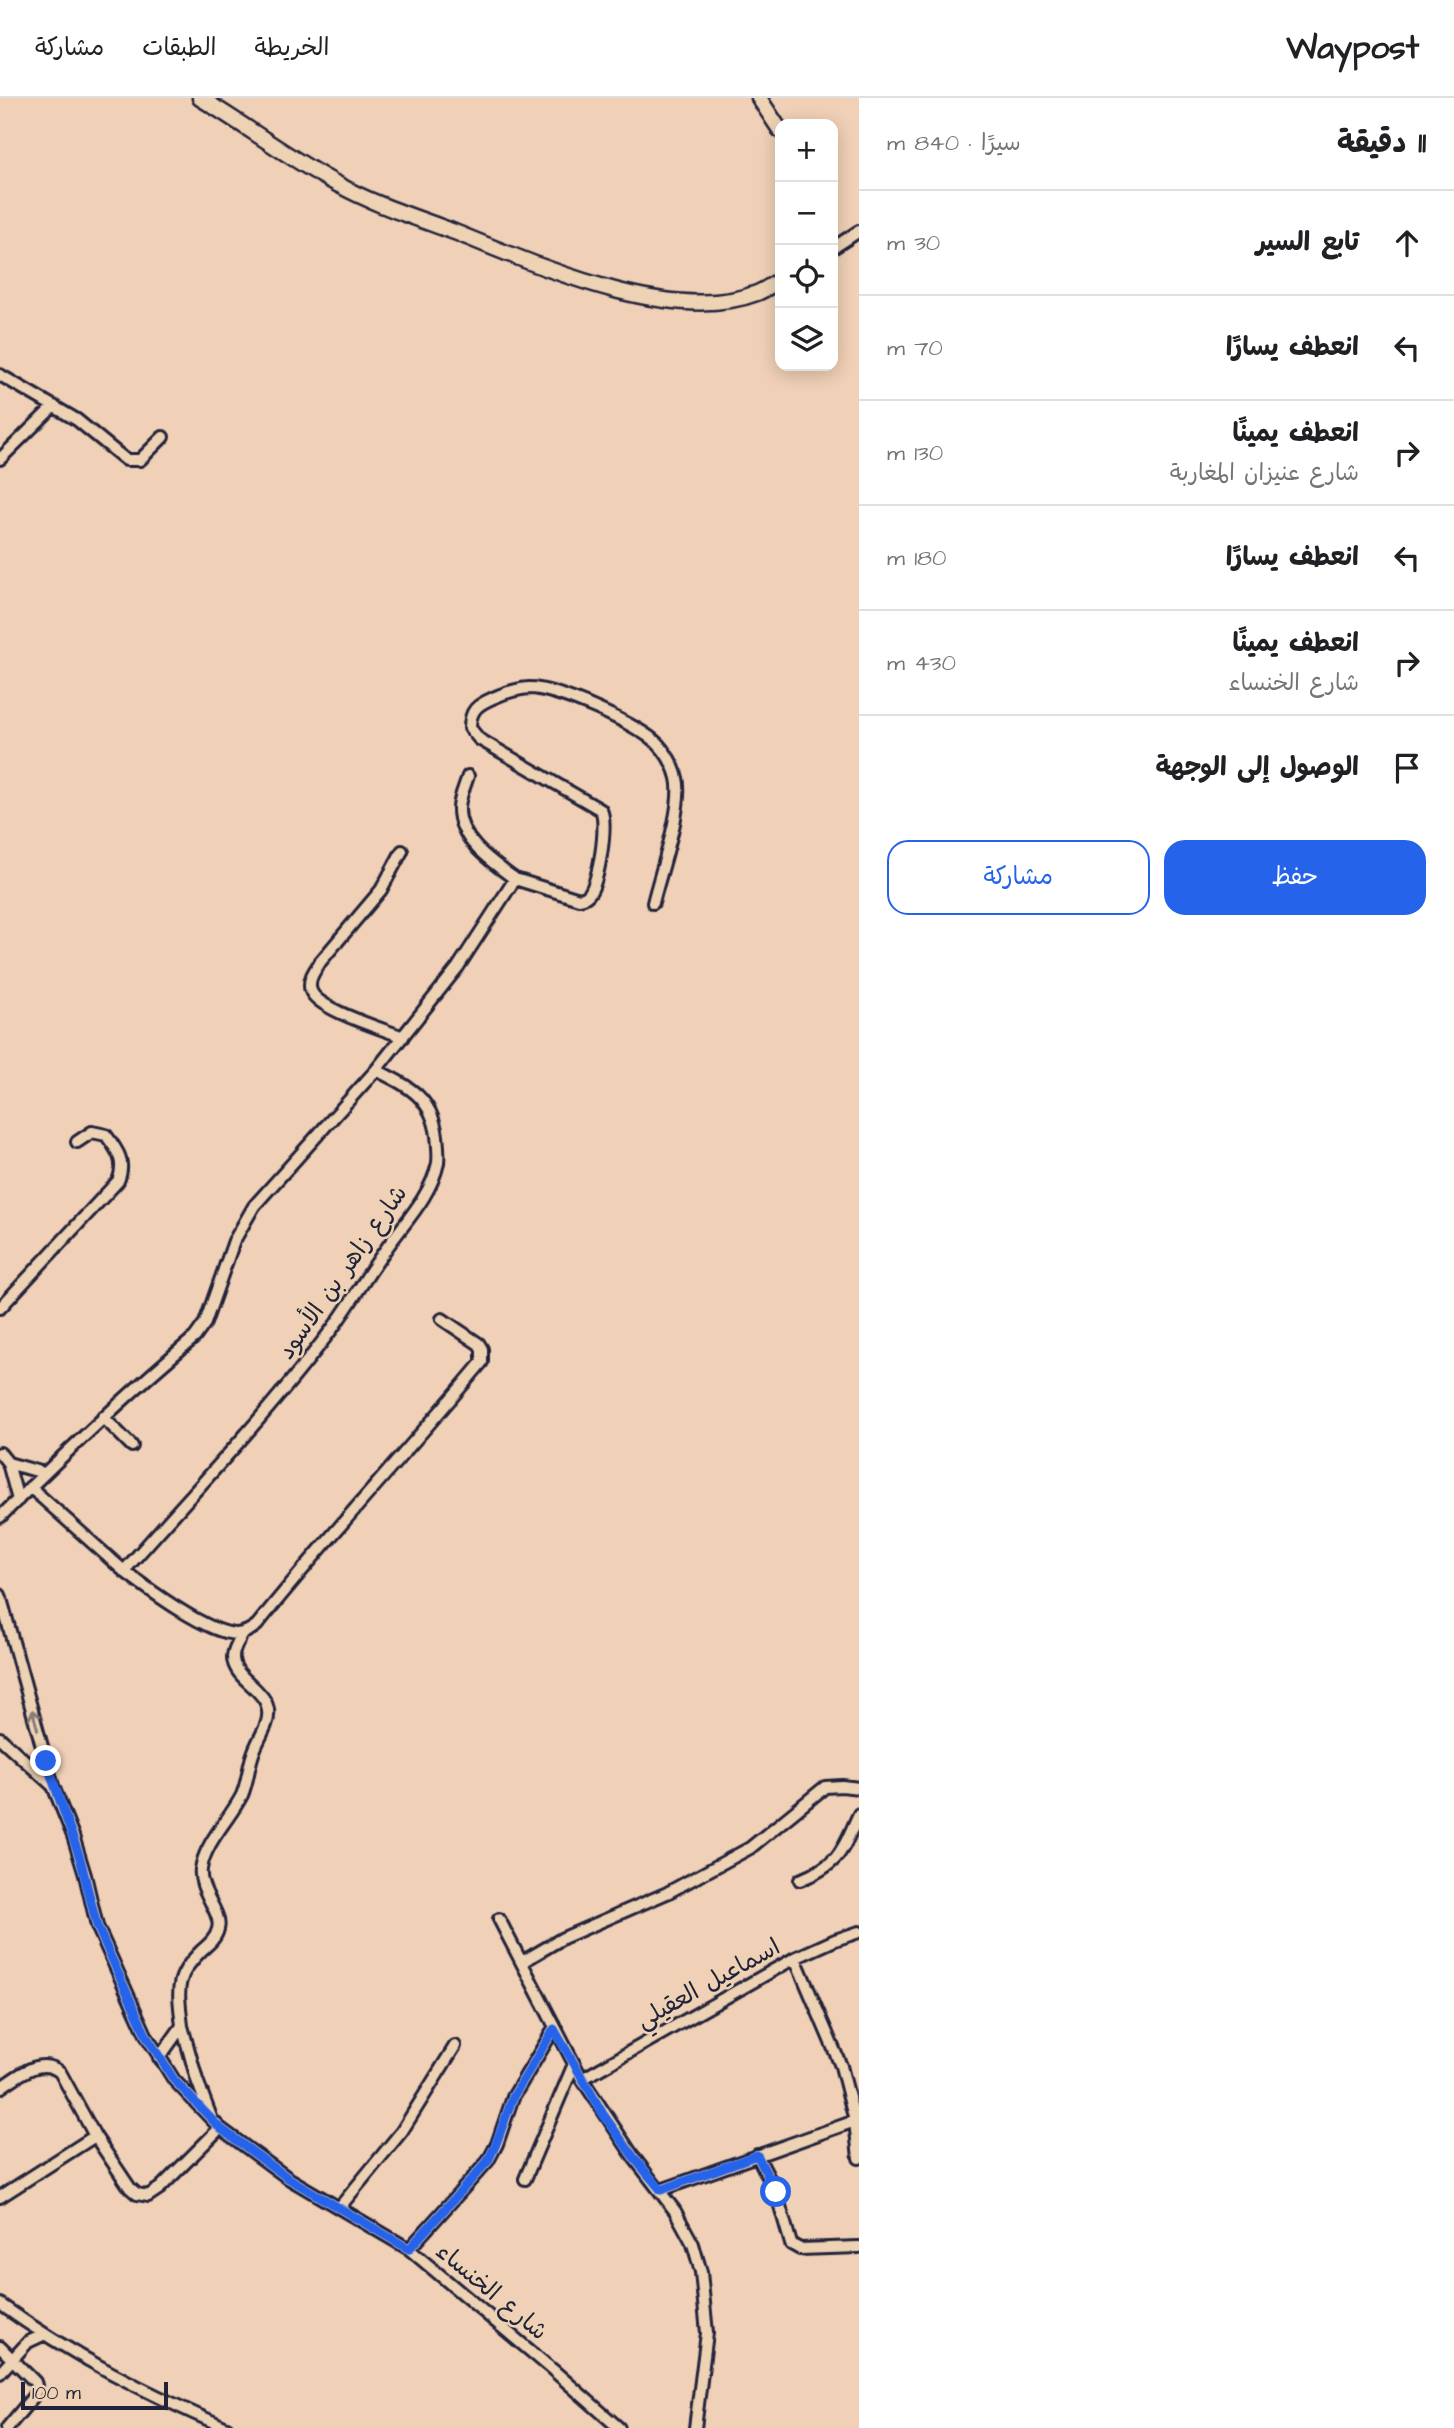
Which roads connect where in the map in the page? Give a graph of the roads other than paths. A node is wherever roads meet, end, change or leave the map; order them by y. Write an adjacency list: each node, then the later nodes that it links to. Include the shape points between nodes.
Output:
1 (200, 98): 6 (street, via 341,187 588,283 652,297 706,302 758,292)
2 (759, 98): 3 (street)
3 (775, 122)
4 (859, 231): 5 (street)
5 (836, 245)
6 (775, 282)
7 (0, 376): 8 (street)
8 (54, 406): 9 (street, via 126,460 140,460); 10 (street)
9 (163, 437)
10 (0, 459)
11 (468, 776): 13 (street, via 459,810 465,830 490,861)
12 (402, 851): 15 (street, via 381,890 314,972 310,988 322,1003)
13 (515, 879): 14 (street, via 584,898 595,881 605,827 598,807 479,739 470,728 476,706 532,688 598,710 647,735 667,755 678,781 677,803); 15 (street, via 458,967)
14 (653, 903)
15 (403, 1037): 16 (street)
16 (376, 1070): 20 (street, via 254,1206 233,1241 200,1330); 28 (street, شارع زاهر بن الأسود, via 424,1100 436,1127 438,1163 426,1192 332,1328 273,1403)
17 (77, 1142): 18 (street, via 92,1132 106,1135 122,1159 118,1181)
18 (0, 1308)
19 (442, 1319): 30 (street, via 479,1344 482,1362 257,1625)
20 (103, 1417): 21 (street); 24 (street)
21 (132, 1446)
22 (0, 1453): 23 (street)
23 (8, 1462): 24 (street); 26 (street)
24 (44, 1473): 25 (street)
25 (30, 1487): 26 (street); 28 (street)
26 (18, 1500): 27 (street)
27 (0, 1517)
28 (124, 1571): 30 (street, via 191,1616 226,1632)
29 (0, 1595): 32 (street, شارع الخنساء, one-way to 29)
30 (243, 1633): 40 (street, via 233,1660 262,1696 268,1716 243,1792 201,1870 204,1891 219,1922 214,1938 182,1973)
31 (0, 1738): 32 (street)
32 (53, 1786): 43 (street, شارع الخنساء, via 76,1847 97,1926)
33 (859, 1788): 39 (street, via 825,1787 750,1848)
34 (859, 1814): 35 (street, via 835,1861)
35 (800, 1880)
36 (499, 1919): 39 (street)
37 (859, 1932): 38 (street, اسماعيل العقيلي)
38 (795, 1958): 45 (street, اسماعيل العقيلي); 47 (street)
39 (522, 1962): 41 (street)
40 (182, 2026): 43 (street); 49 (street, via 197,2080)
41 (554, 2029): 44 (street); 58 (street, via 513,2097 488,2161)
42 (454, 2046): 56 (street, via 402,2131)
43 (159, 2059): 49 (street, شارع الخنساء)
44 (574, 2064): 45 (street); 53 (street)
45 (582, 2079): 54 (street)
46 (0, 2088): 50 (street, via 31,2068 55,2068)
47 (854, 2094): 48 (street)
48 (855, 2121): 51 (street); 52 (street)
49 (217, 2124): 50 (street, via 148,2196 130,2188); 56 (street, شارع الخنساء, via 288,2178)
50 (95, 2136): 55 (street)
51 (757, 2155): 54 (street); 57 (street, via 776,2192 791,2244 800,2249)
52 (859, 2158)
53 (525, 2179)
54 (661, 2190): 67 (street, via 693,2245 701,2272 706,2346)
55 (0, 2197)
56 (338, 2208): 58 (street, شارع الخنساء)
57 (859, 2247)
58 (409, 2249): 66 (street, شارع الخنساء)
59 (0, 2304): 60 (street)
60 (43, 2335): 62 (street); 65 (street, via 153,2396)
61 (0, 2347): 62 (street)
62 (13, 2359): 63 (street); 64 (street, via 37,2389)
63 (0, 2372)
64 (7, 2428)
65 (227, 2428)
66 (619, 2428)
67 (695, 2428)

